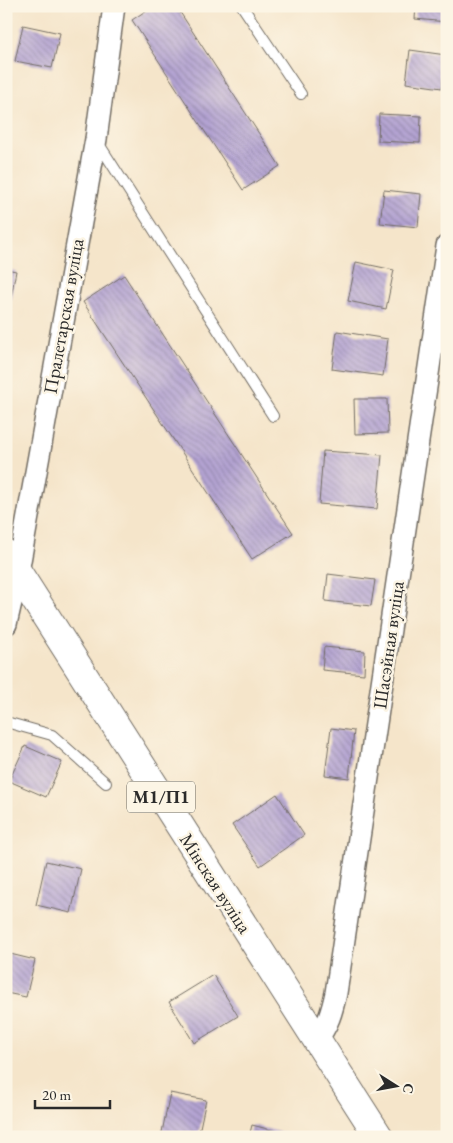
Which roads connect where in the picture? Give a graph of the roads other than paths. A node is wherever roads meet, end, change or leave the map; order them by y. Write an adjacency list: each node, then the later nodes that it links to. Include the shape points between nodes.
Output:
1 (114, 6): 4 (street, Пралетарская вуліца)
2 (242, 6): 3 (lane)
3 (301, 94)
4 (96, 139): 6 (lane); 7 (street, Пралетарская вуліца)
5 (447, 246): 11 (street, Шасэйная вуліца, via 336,993 330,1018)
6 (273, 416)
7 (12, 563): 8 (street, Пралетарская вуліца); 11 (main road, Мінская вуліца / М1/П1)
8 (6, 624)
9 (6, 722): 10 (lane, via 52,735)
10 (106, 783)
11 (316, 1040): 12 (main road, Мінская вуліца / М1/П1)
12 (379, 1137)

